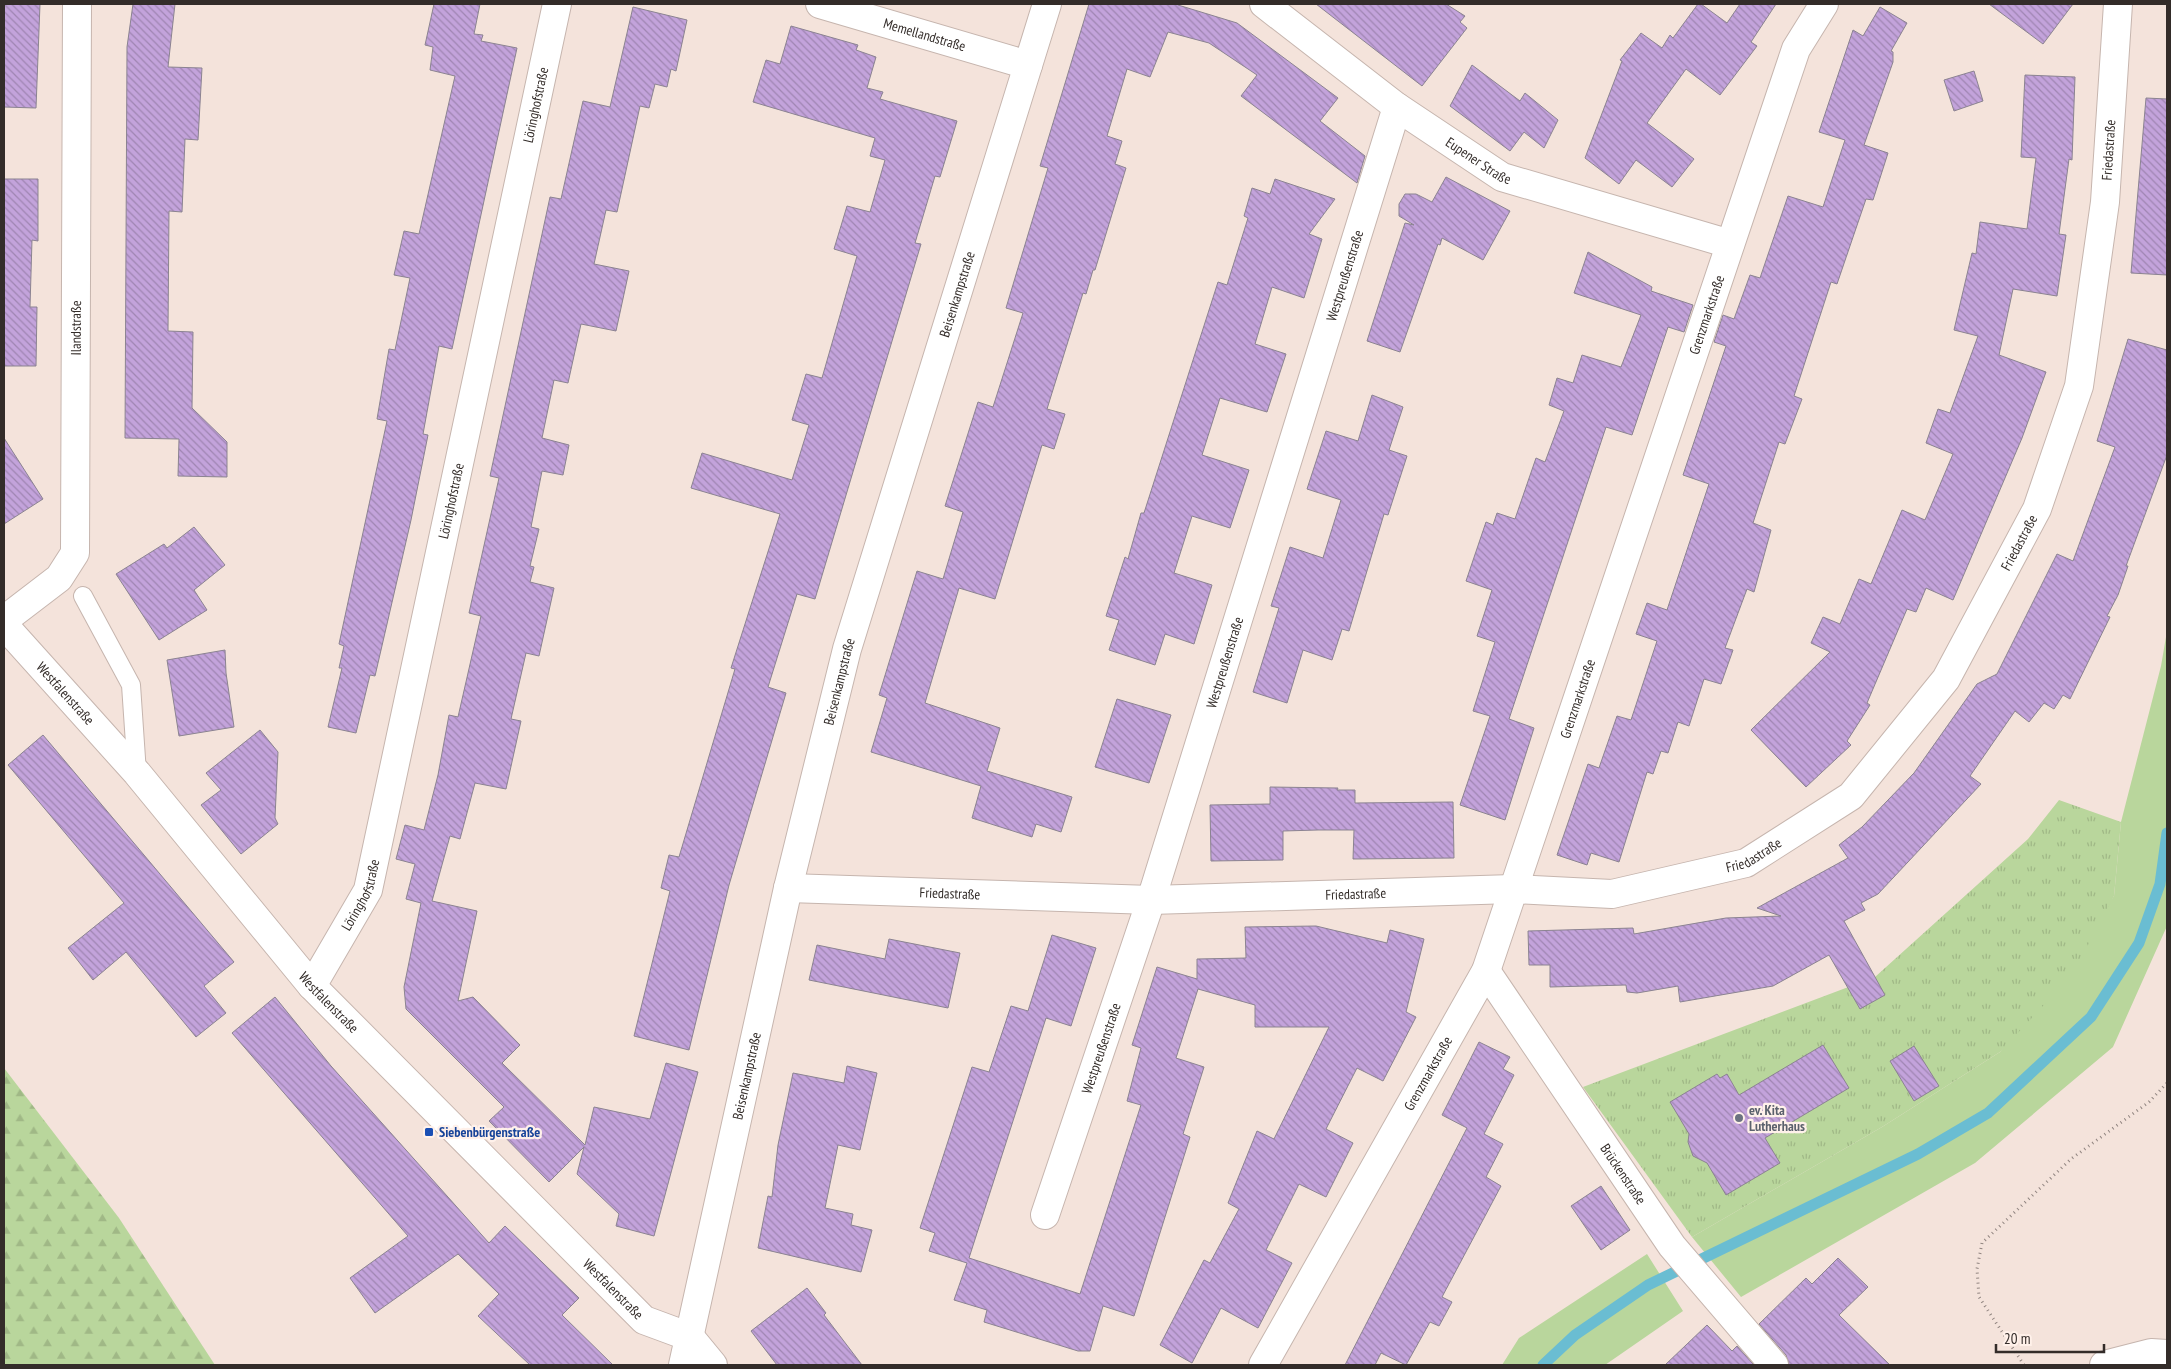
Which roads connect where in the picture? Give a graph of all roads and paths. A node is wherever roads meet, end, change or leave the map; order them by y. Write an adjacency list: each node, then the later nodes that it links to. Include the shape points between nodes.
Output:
1 (77, 4): 12 (street, Ilandstraße, via 75,553 59,578)
2 (557, 4): 19 (street, Löringhofstraße, via 368,890)
3 (820, 4): 8 (street, Memellandstraße)
4 (1047, 4): 8 (street, Beisenkampstraße)
5 (1264, 4): 9 (street, Eupener Straße)
6 (1824, 4): 10 (street, Grenzmarkstraße, via 1796,49)
7 (2118, 4): 16 (street, Friedastraße, via 2106,202 2079,386 2037,509 1946,679 1851,796 1746,863 1612,894)
8 (1028, 65): 15 (street, Beisenkampstraße, via 847,649)
9 (1397, 107): 10 (street, Eupener Straße, via 1502,177); 17 (street, Westpreußenstraße)
10 (1730, 244): 16 (street, Grenzmarkstraße)
11 (83, 596): 14 (lane, via 131,685)
12 (4, 620)
13 (4, 625): 14 (street, Westfalenstraße)
14 (137, 773): 19 (street, Westfalenstraße)
15 (788, 888): 17 (street, Friedastraße); 22 (street, Beisenkampstraße)
16 (1513, 889): 17 (street, Friedastraße); 18 (street, Grenzmarkstraße)
17 (1151, 900): 21 (street, Westpreußenstraße)
18 (1486, 971): 26 (street, Grenzmarkstraße); 27 (street, Brückenstraße, via 1670,1243)
19 (312, 986): 22 (street, Westfalenstraße, via 644,1320)
20 (2167, 1083): 28 (path, via 2149,1102 2072,1159 1982,1243 1977,1269 1979,1297)
21 (1045, 1215)
22 (690, 1337): 24 (street); 25 (street)
23 (2167, 1354): 29 (street, via 2151,1353)
24 (683, 1365)
25 (712, 1365)
26 (1263, 1365)
27 (1774, 1365)
28 (2024, 1365)
29 (2104, 1365)

